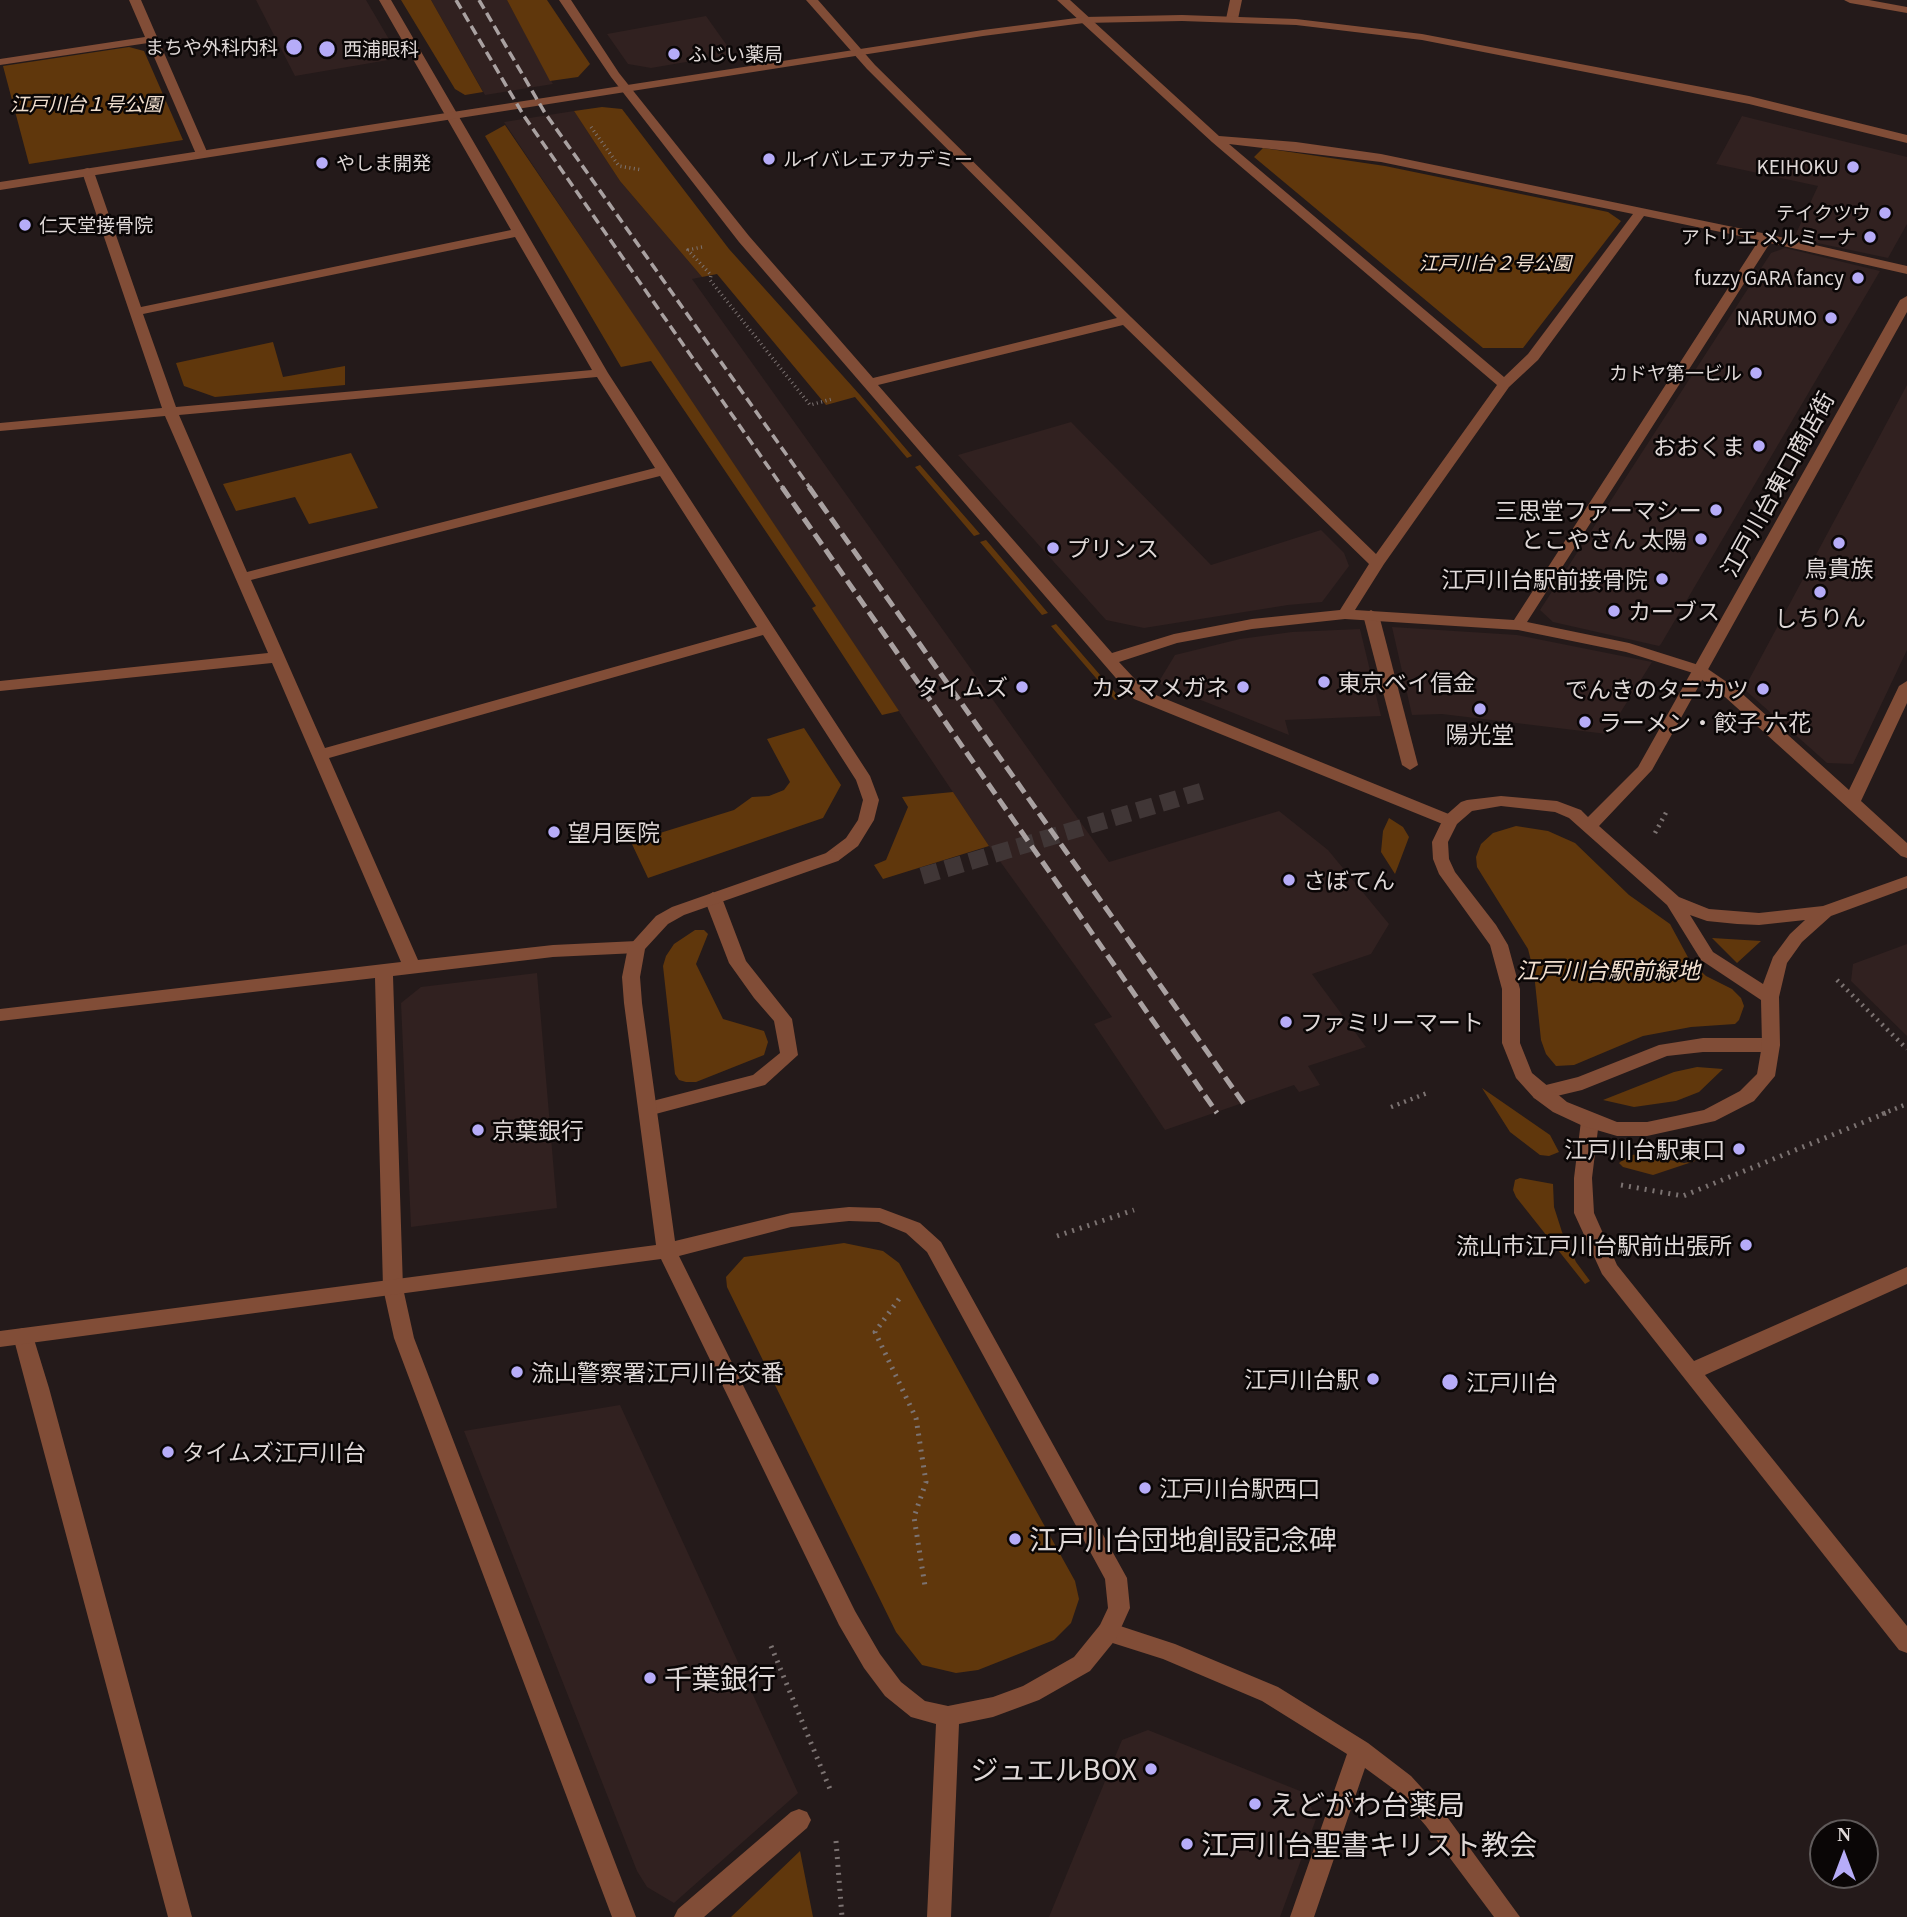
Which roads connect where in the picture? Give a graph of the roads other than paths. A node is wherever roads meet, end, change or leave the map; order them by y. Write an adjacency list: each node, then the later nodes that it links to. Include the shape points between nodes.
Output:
1 (135, 0): 11 (street)
2 (385, 0): 15 (street)
3 (565, 0): 14 (street)
4 (812, 0): 12 (street)
5 (1063, 0): 10 (street)
6 (1236, 0): 9 (street)
7 (1850, 0): 8 (street)
8 (1907, 10)
9 (1232, 19): 10 (street); 17 (street, via 1341,26 1472,46 1749,100)
10 (1084, 20): 12 (street); 16 (street)
11 (154, 39): 13 (street); 18 (street)
12 (856, 51): 14 (street); 27 (street)
13 (0, 62)
14 (625, 88): 15 (street); 30 (street, via 744,239)
15 (450, 115): 18 (street); 22 (street)
16 (1216, 139): 21 (street, via 1361,155); 29 (street)
17 (1907, 139)
18 (202, 154): 19 (street)
19 (88, 172): 20 (street); 26 (street)
20 (0, 186)
21 (1641, 212): 23 (street); 29 (street, via 1533,356)
22 (519, 232): 26 (street); 28 (street)
23 (1766, 238): 24 (street); 38 (street)
24 (1907, 270)
25 (1907, 300): 42 (street, 江戸川台東口商店街)
26 (135, 312): 31 (street)
27 (1126, 320): 30 (street); 34 (street)
28 (601, 373): 31 (street); 33 (street)
29 (1504, 384): 34 (street)
30 (873, 385): 41 (street)
31 (170, 411): 32 (street); 35 (street)
32 (0, 427)
33 (665, 470): 35 (street); 39 (street)
34 (1377, 563): 36 (street)
35 (241, 578): 40 (street)
36 (1345, 614): 37 (street); 41 (street, via 1252,624 1174,639)
37 (1371, 615): 38 (street); 46 (street)
38 (1518, 625): 42 (street, via 1629,648)
39 (766, 629): 45 (street); 52 (street, via 864,780 871,800 866,820 852,842 832,857)
40 (279, 657): 43 (street); 45 (street)
41 (1111, 659): 48 (street, via 1140,695)
42 (1699, 670): 47 (street); 49 (street, 江戸川台東口商店街, via 1644,769)
43 (0, 686)
44 (1907, 686): 47 (street)
45 (318, 755): 56 (street)
46 (1410, 765)
47 (1852, 802): 50 (street)
48 (1450, 821): 49 (street, via 1466,806 1501,801 1557,807); 61 (street, via 1440,842 1441,859 1499,945 1511,989 1511,1043 1525,1078)
49 (1589, 826): 53 (street)
50 (1907, 852)
51 (1907, 882): 54 (street)
52 (713, 898): 55 (street, via 662,920); 62 (street, via 738,963 783,1020 789,1055 759,1080)
53 (1673, 901): 54 (street, via 1707,915 1737,918); 58 (street, via 1707,956)
54 (1825, 912): 58 (street, via 1779,961)
55 (637, 947): 56 (street); 62 (street, via 631,977)
56 (412, 967): 57 (street)
57 (384, 971): 59 (street); 66 (street)
58 (1770, 997): 60 (street)
59 (0, 1015)
60 (1771, 1045): 61 (street, via 1665,1050 1582,1083); 63 (street, via 1766,1076 1747,1096 1708,1116 1647,1129 1617,1129)
61 (1540, 1093): 63 (street)
62 (648, 1109): 64 (street)
63 (1590, 1121): 69 (street, via 1584,1213 1609,1269)
64 (667, 1251): 66 (street); 70 (street, via 791,1220 849,1214 880,1216 913,1228 934,1247 1116,1578 1119,1608); 72 (street, via 872,1661 893,1689 919,1710)
65 (1907, 1275): 69 (street)
66 (393, 1288): 67 (street); 76 (street, via 404,1338)
67 (23, 1336): 68 (street); 75 (street)
68 (0, 1339)
69 (1691, 1371): 71 (street)
70 (1108, 1632): 72 (street, via 1082,1664 1031,1692 993,1707); 73 (street, via 1270,1694)
71 (1907, 1643)
72 (948, 1716): 78 (street)
73 (1360, 1750): 79 (street); 80 (street, via 1403,1783 1427,1809)
74 (799, 1820): 77 (street)
75 (180, 1917)
76 (624, 1917)
77 (686, 1917)
78 (939, 1917)
79 (1302, 1917)
80 (1508, 1917)

